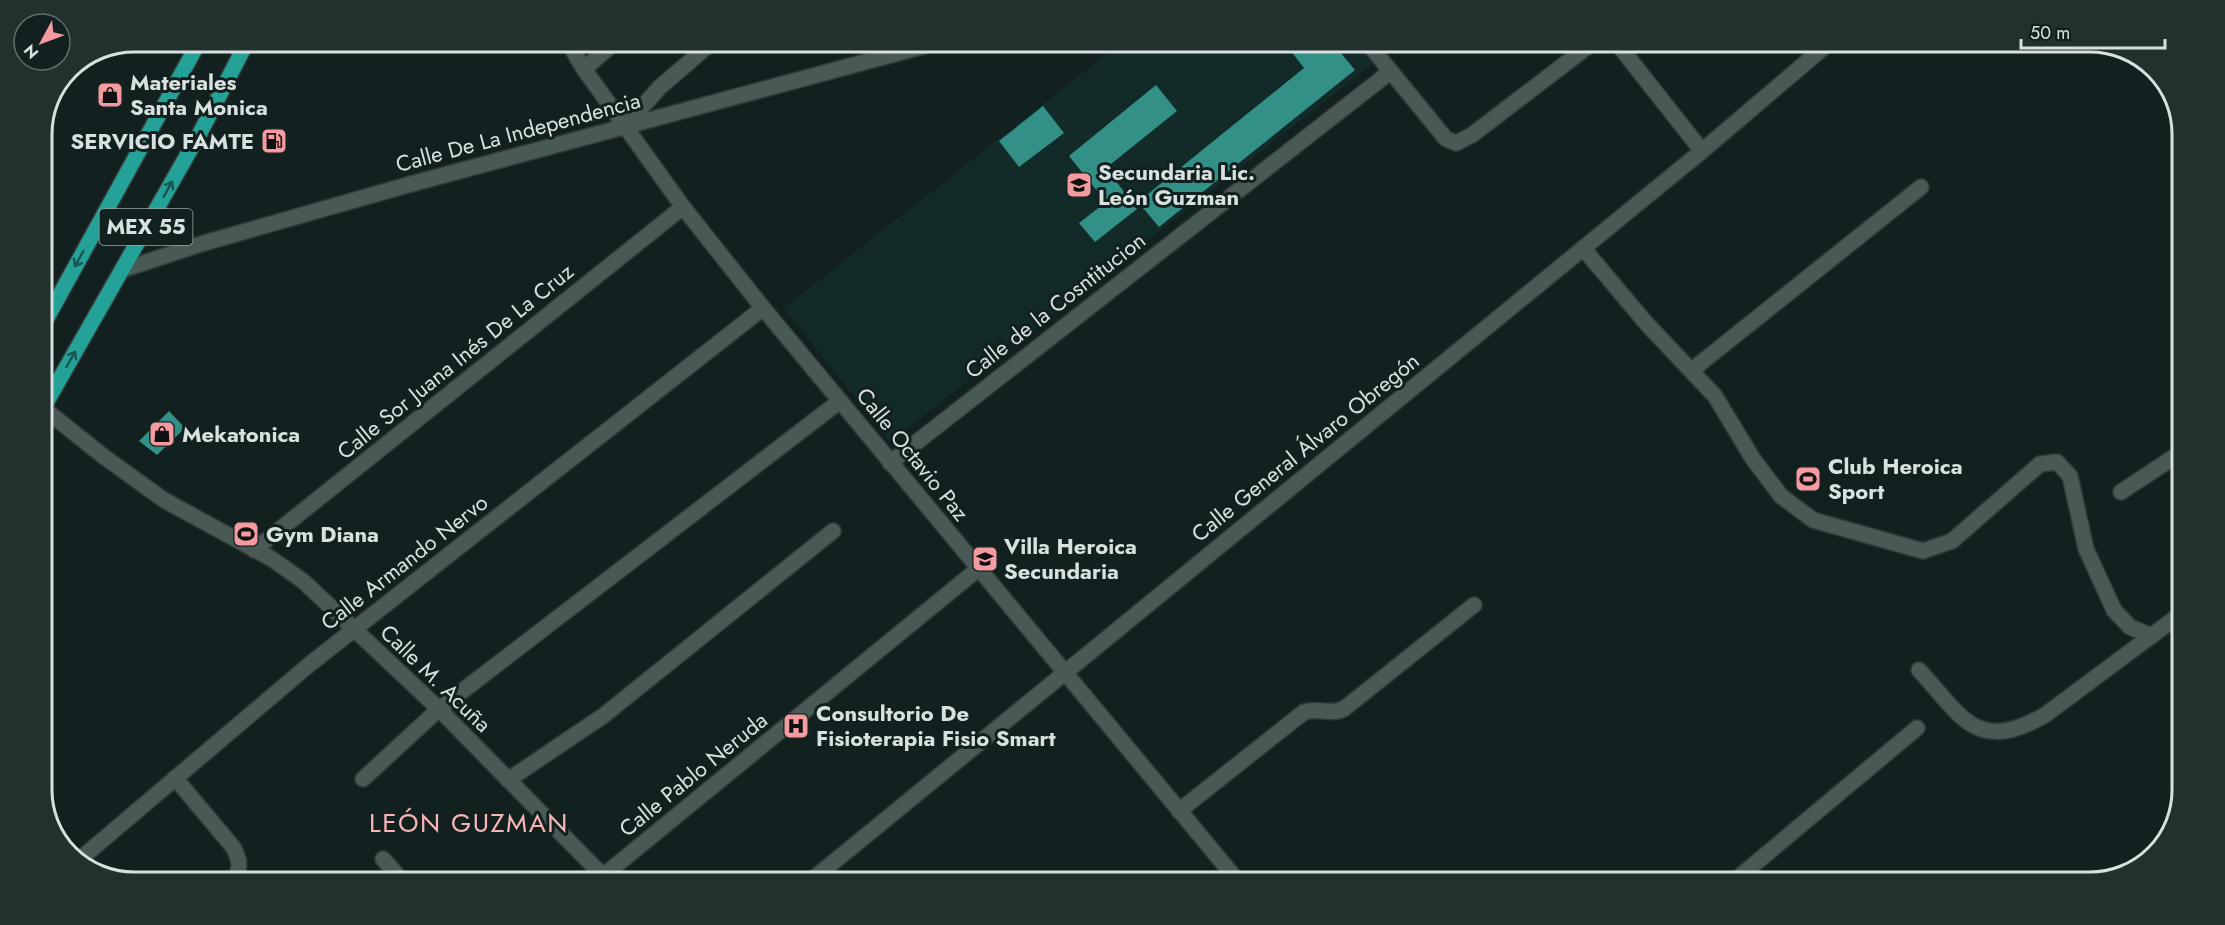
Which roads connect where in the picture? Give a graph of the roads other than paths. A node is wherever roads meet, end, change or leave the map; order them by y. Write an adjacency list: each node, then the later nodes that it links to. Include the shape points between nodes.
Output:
1 (193, 52): 19 (main road, MEX 55, one-way to 19)
2 (242, 52): 18 (main road, MEX 55, one-way to 2)
3 (574, 52): 11 (street, Calle Octavio Paz)
4 (604, 52): 11 (street)
5 (701, 52): 13 (street, via 660,87)
6 (901, 52): 13 (street, Calle De La Independencia)
7 (1375, 52): 12 (street)
8 (1581, 52): 12 (street, via 1461,142 1442,135)
9 (1624, 52): 14 (street)
10 (1818, 52): 14 (street, Calle General Álvaro Obregón)
11 (584, 69): 13 (street, Calle Octavio Paz)
12 (1390, 72): 26 (street, Calle de la Cosntitucion)
13 (625, 126): 16 (street, Calle Octavio Paz); 18 (street, Calle De La Independencia, via 215,240)
14 (1702, 151): 17 (street, Calle General Álvaro Obregón)
15 (1921, 187): 21 (street)
16 (683, 207): 20 (street, Calle Octavio Paz); 29 (street, Calle Sor Juana Inés De La Cruz)
17 (1583, 248): 21 (street); 36 (street, Calle General Álvaro Obregón)
18 (122, 270): 22 (main road, MEX 55, one-way to 18)
19 (53, 307)
20 (763, 308): 23 (street, Calle Octavio Paz); 33 (street, Calle Armando Nervo)
21 (1692, 370): 34 (street, via 1724,407 1780,496 1813,520 1923,551 1952,541 2040,464 2057,462 2070,476 2085,549 2114,610 2130,627)
22 (53, 391)
23 (840, 400): 26 (street, Calle Octavio Paz); 37 (street)
24 (53, 417): 29 (street, Calle M. Acuña, via 164,500)
25 (2172, 459): 27 (street)
26 (890, 463): 30 (street, Calle Octavio Paz)
27 (2121, 492)
28 (833, 531): 41 (street, via 603,716)
29 (254, 550): 33 (street, Calle M. Acuña, via 303,581)
30 (978, 569): 36 (street, Calle Octavio Paz); 48 (street, Calle Pablo Neruda)
31 (1474, 605): 42 (street, via 1345,708 1304,712)
32 (2172, 621): 34 (street)
33 (355, 630): 37 (street, Calle M. Acuña); 39 (street, Calle Armando Nervo)
34 (2152, 636): 35 (street, via 2045,715 2022,728 2003,732 1971,725)
35 (1919, 670)
36 (1064, 672): 42 (street, Calle Octavio Paz); 49 (street, Calle General Álvaro Obregón)
37 (439, 709): 40 (street); 41 (street, Calle M. Acuña)
38 (1917, 728): 51 (street)
39 (175, 778): 43 (street, Calle Armando Nervo); 45 (street, via 233,848 239,861)
40 (363, 779)
41 (508, 780): 47 (street, Calle M. Acuña)
42 (1179, 811): 50 (street, Calle Octavio Paz)
43 (84, 855)
44 (382, 859): 46 (street)
45 (238, 872)
46 (394, 872)
47 (599, 872)
48 (610, 872)
49 (821, 872)
50 (1230, 872)
51 (1745, 872)

